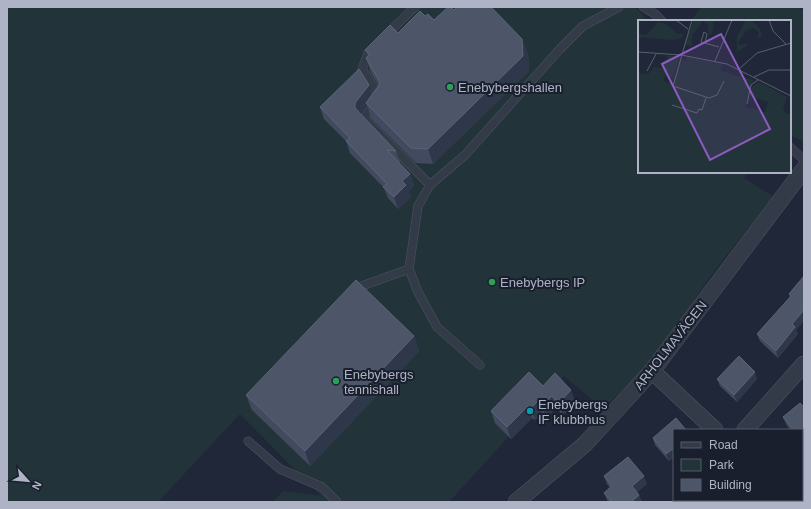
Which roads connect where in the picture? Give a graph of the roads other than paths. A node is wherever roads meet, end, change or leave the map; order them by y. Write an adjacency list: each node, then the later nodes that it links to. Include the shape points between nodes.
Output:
1 (415, 7): 8 (lane, via 368,53 362,69 380,97 364,118)
2 (619, 7): 8 (lane, via 583,26 465,155)
3 (643, 7): 4 (lane)
4 (661, 20)
5 (791, 148): 6 (lane)
6 (804, 160)
7 (804, 169): 13 (street, ARHOLMAVÄGEN)
8 (430, 185): 9 (lane, via 418,206)
9 (409, 269): 10 (lane); 11 (lane, via 437,327)
10 (359, 287)
11 (480, 365)
12 (804, 365): 15 (street)
13 (652, 371): 14 (street); 18 (street, ARHOLMAVÄGEN, via 585,444)
14 (714, 429)
15 (746, 429)
16 (248, 441): 17 (lane, via 280,470 322,487)
17 (337, 502)
18 (516, 502)

